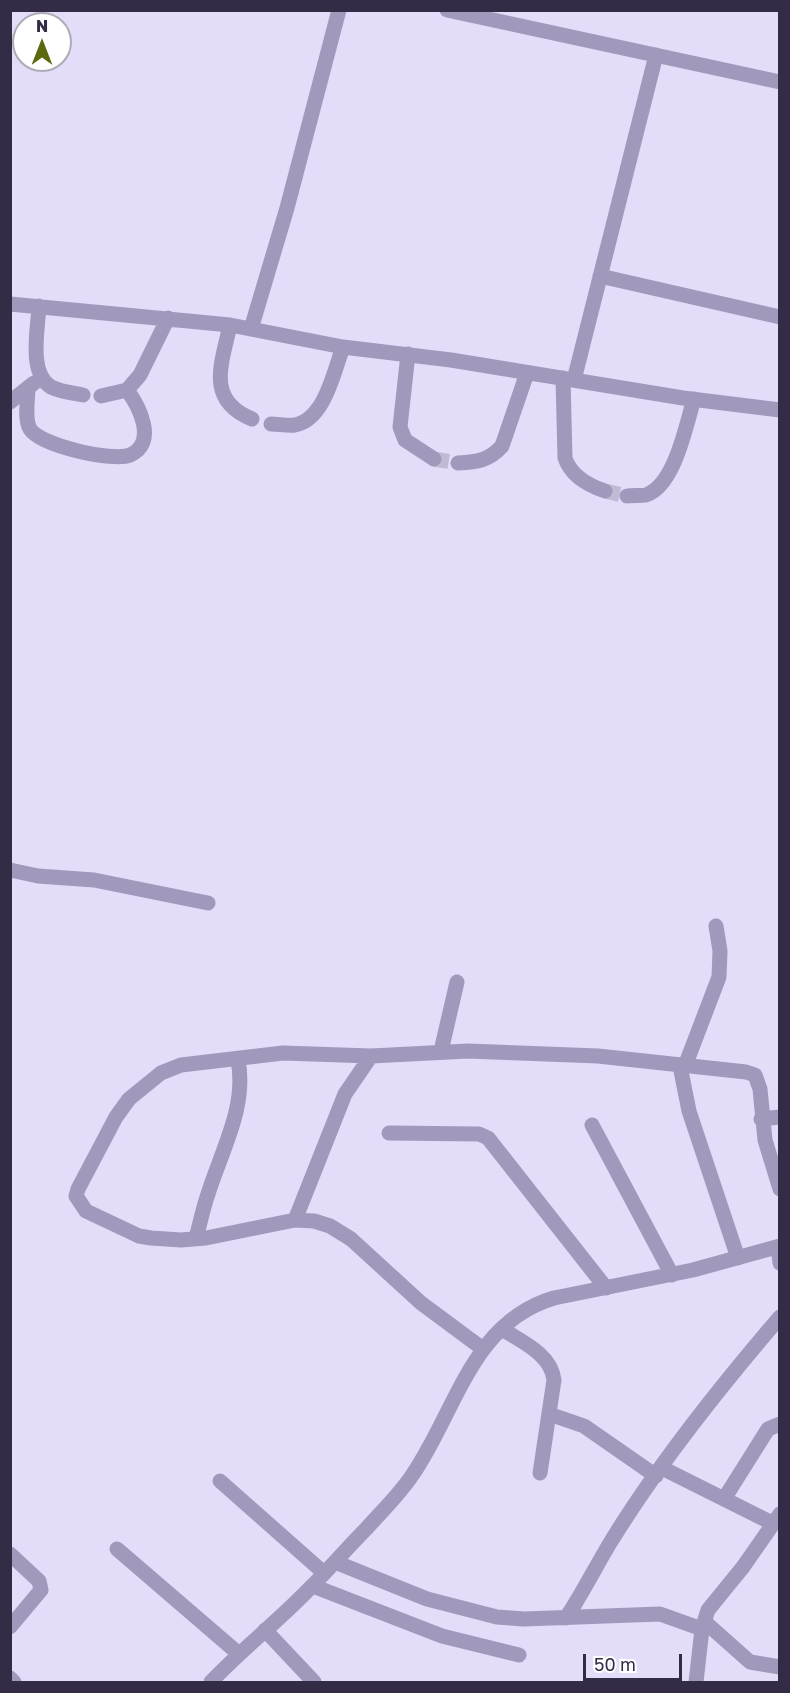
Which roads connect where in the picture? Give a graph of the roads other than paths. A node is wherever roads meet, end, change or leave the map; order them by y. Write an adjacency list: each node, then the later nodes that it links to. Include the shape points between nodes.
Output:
1 (339, 10): 11 (street)
2 (447, 10): 3 (street)
3 (656, 56): 4 (street); 5 (street)
4 (780, 82)
5 (600, 276): 8 (street); 16 (street)
6 (10, 304): 7 (street)
7 (39, 306): 9 (street); 15 (street, via 37,366)
8 (780, 317)
9 (168, 318): 10 (street); 18 (street, via 140,375)
10 (230, 325): 11 (street); 24 (street, via 219,378 222,394 229,405)
11 (251, 329): 12 (street)
12 (343, 347): 13 (street); 25 (street, via 319,409 311,418 296,425)
13 (408, 354): 14 (street); 26 (street, via 400,427 405,440)
14 (527, 373): 16 (street); 27 (street, via 502,446 480,461)
15 (41, 378): 17 (street); 19 (street, via 49,386)
16 (568, 379): 21 (street); 28 (street, via 565,458 578,477)
17 (28, 388): 18 (street, via 27,418 38,437 50,444 115,458 132,454 140,446 146,428 139,407); 22 (street)
18 (127, 390): 20 (street)
19 (83, 395)
20 (101, 396)
21 (694, 399): 23 (street); 29 (street, via 670,471 646,495)
22 (10, 402)
23 (780, 410)
24 (252, 419)
25 (271, 424)
26 (434, 459)
27 (458, 464)
28 (605, 491)
29 (627, 496)
30 (10, 870): 31 (street, via 94,880)
31 (208, 903)
32 (716, 926): 37 (street, via 718,976)
33 (456, 982): 34 (street)
34 (441, 1051): 35 (street); 37 (street, via 598,1056)
35 (371, 1056): 36 (street, via 283,1053); 43 (street, via 345,1094)
36 (238, 1060): 44 (street, via 241,1092 237,1111); 44 (street, via 181,1065 161,1073 129,1099 76,1196 86,1211 139,1236)
37 (683, 1066): 39 (street, via 755,1075 760,1089); 46 (street, via 690,1111)
38 (780, 1117): 39 (street)
39 (761, 1119): 42 (street)
40 (592, 1125): 48 (street)
41 (389, 1133): 49 (street, via 479,1134 488,1138)
42 (780, 1189)
43 (296, 1220): 44 (street); 52 (street, via 330,1226 351,1239 421,1303)
44 (196, 1238)
45 (779, 1246): 46 (street); 47 (street)
46 (738, 1258): 48 (street)
47 (780, 1263)
48 (672, 1275): 49 (street)
49 (606, 1288): 51 (street, via 535,1304)
50 (780, 1317): 55 (street, via 732,1373)
51 (502, 1329): 52 (street); 53 (street, via 550,1364 554,1380)
52 (483, 1349): 62 (street, via 469,1367 414,1472)
53 (549, 1414): 55 (street, via 584,1426); 56 (street)
54 (780, 1424): 58 (street, via 768,1430)
55 (659, 1472): 58 (street); 65 (street, via 610,1543)
56 (540, 1473)
57 (220, 1481): 63 (street)
58 (724, 1499): 59 (street)
59 (777, 1519): 66 (street, via 708,1610)
60 (117, 1549): 69 (street)
61 (10, 1554): 67 (street, via 39,1581 41,1590)
62 (335, 1562): 63 (street); 65 (street, via 456,1608 497,1617)
63 (324, 1573): 64 (street)
64 (313, 1586): 68 (street); 70 (street, via 442,1636)
65 (566, 1618): 66 (street, via 660,1614)
66 (704, 1626): 71 (street, via 740,1657); 76 (street)
67 (10, 1627)
68 (265, 1630): 69 (street); 75 (street)
69 (239, 1654): 74 (street)
70 (519, 1655)
71 (780, 1667)
72 (10, 1678): 73 (street)
73 (14, 1683)
74 (211, 1683)
75 (314, 1683)
76 (696, 1683)

